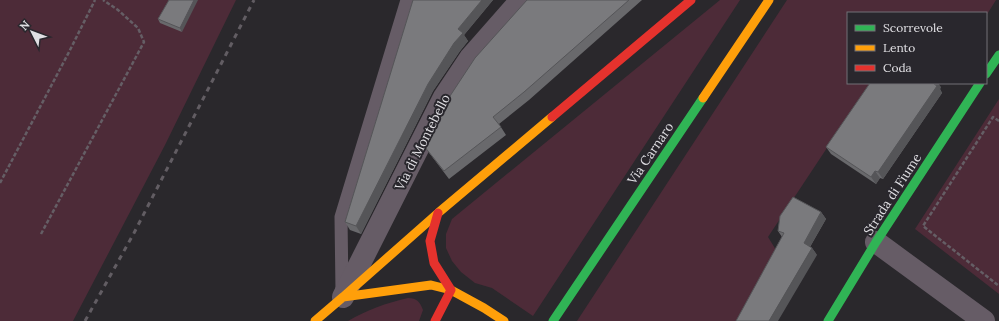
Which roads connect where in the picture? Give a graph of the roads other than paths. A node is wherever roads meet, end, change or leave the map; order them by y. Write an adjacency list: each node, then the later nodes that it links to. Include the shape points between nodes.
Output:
1 (407, 0): 11 (lane, via 341,217)
2 (521, 0): 11 (street, Via di Montebello, via 470,58 444,97)
3 (690, 0): 8 (street)
4 (769, 0): 15 (street, Via Carnaro)
5 (999, 55): 6 (street)
6 (987, 73)
7 (979, 84): 9 (street, Strada di Fiume)
8 (438, 213): 10 (street, via 430,241 434,262); 11 (street)
9 (876, 242): 16 (street, Strada di Fiume); 17 (street)
10 (451, 290): 11 (street, via 431,286); 13 (street); 14 (street)
11 (343, 297): 12 (street)
12 (315, 321)
13 (435, 321)
14 (504, 321)
15 (553, 321)
16 (828, 321)
17 (984, 321)

